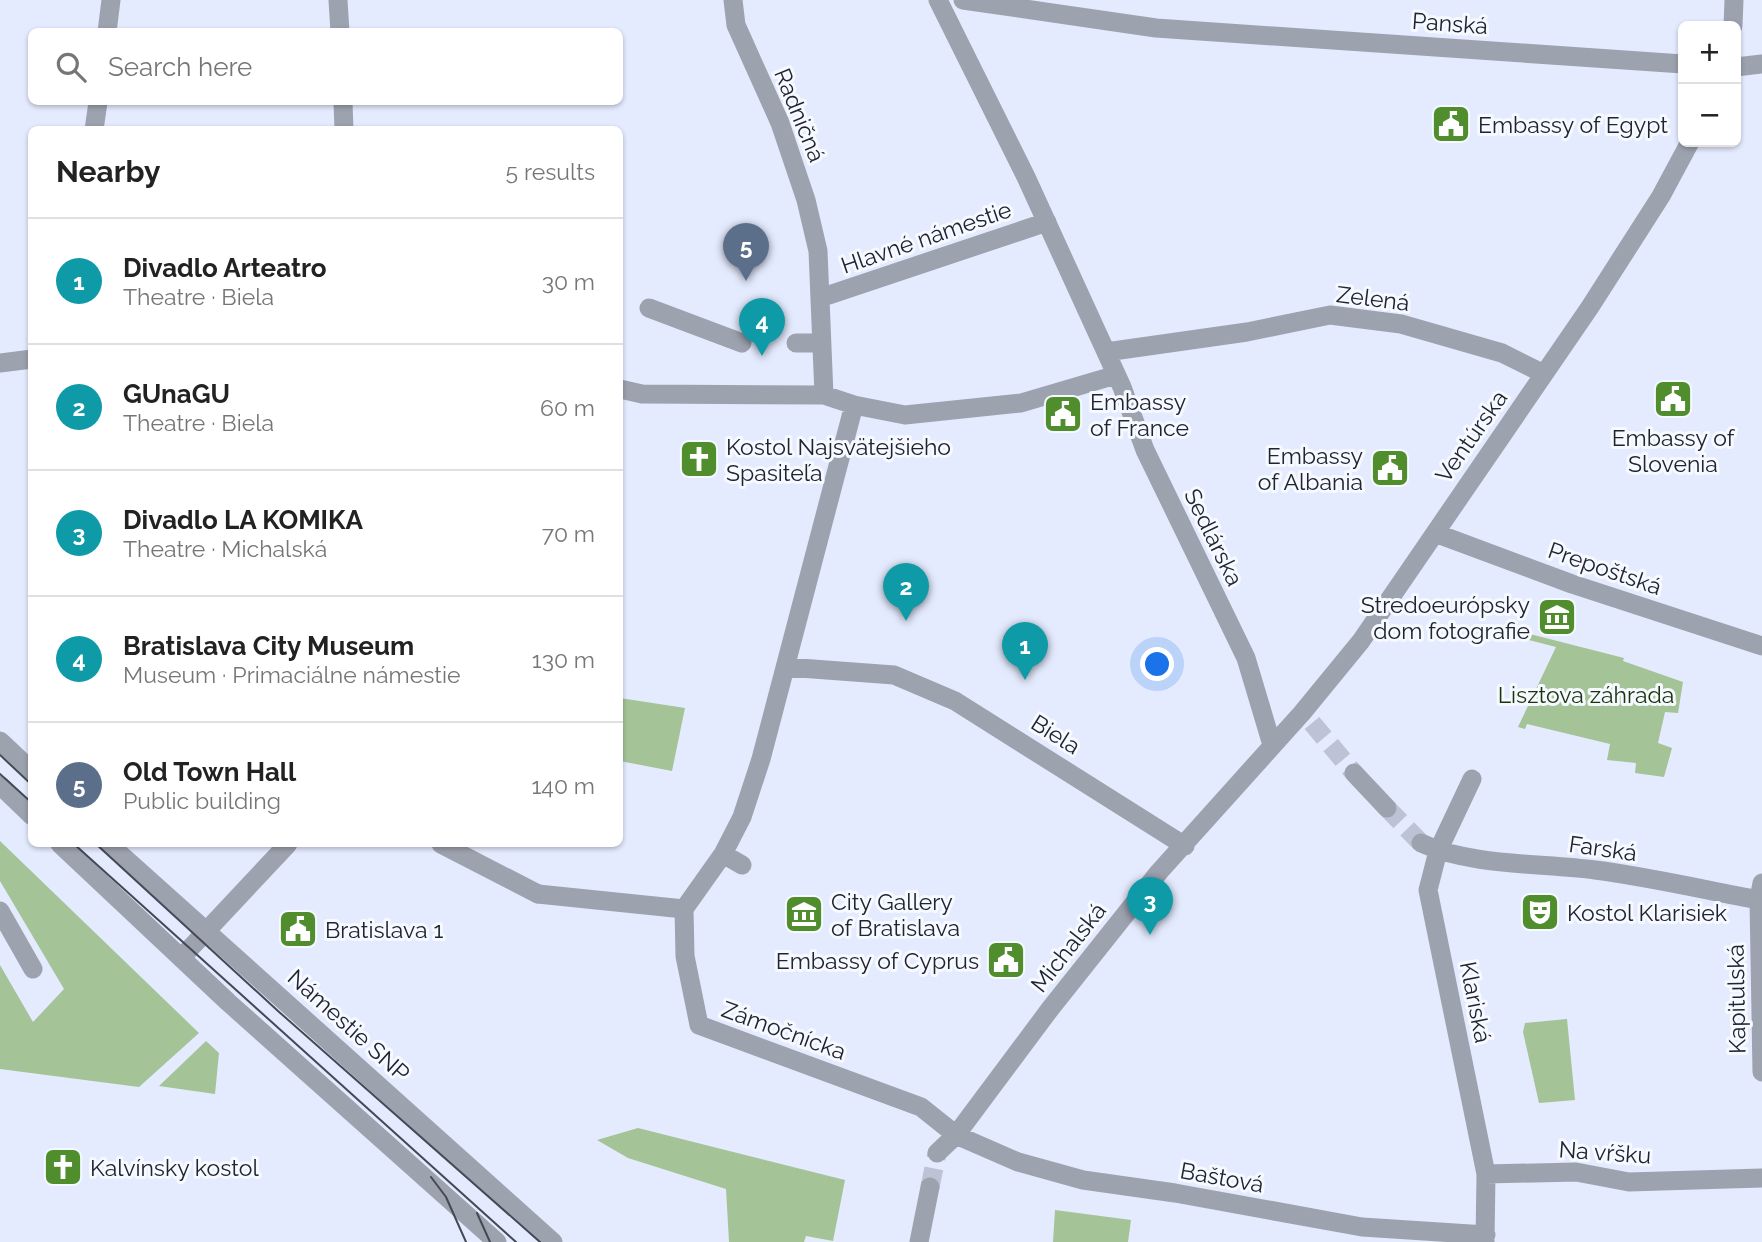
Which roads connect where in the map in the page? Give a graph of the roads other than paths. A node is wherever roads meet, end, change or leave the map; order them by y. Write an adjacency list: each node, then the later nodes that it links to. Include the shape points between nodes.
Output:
1 (111, 0): 8 (street)
2 (338, 0): 9 (street)
3 (733, 0): 19 (street, Radničná, via 736,25 785,136)
4 (938, 0): 18 (street, Hlavné námestie)
5 (963, 0): 10 (street, Panská, via 1156,28)
6 (1734, 0): 7 (street)
7 (1733, 21)
8 (108, 28)
9 (340, 28)
10 (1678, 64)
11 (1762, 64): 12 (street)
12 (1741, 66)
13 (98, 105): 15 (street)
14 (343, 105): 16 (street)
15 (95, 126)
16 (344, 126)
17 (1687, 147): 28 (street, Ventúrska, via 1656,205)
18 (1047, 222): 20 (street, Hlavné námestie); 25 (street, Hlavné námestie)
19 (818, 250): 20 (street, Hlavné námestie)
20 (820, 298): 24 (street, Hlavné námestie)
21 (649, 308): 22 (street)
22 (742, 343)
23 (796, 343): 24 (street)
24 (821, 343): 31 (street, Hlavné námestie)
25 (1106, 352): 28 (street, Zelená, via 1330,315 1401,324 1502,353); 29 (street, Sedlárska)
26 (28, 360): 27 (street)
27 (0, 363)
28 (1544, 374): 33 (street, Ventúrska)
29 (1116, 375): 32 (street, via 1021,403 905,415); 37 (street, Sedlárska, via 1145,450 1246,658)
30 (623, 390): 31 (street, via 642,394)
31 (824, 395): 32 (street)
32 (853, 410): 35 (street)
33 (1434, 533): 34 (street, Prepoštská); 37 (street, Ventúrska, via 1307,718)
34 (1762, 646)
35 (786, 667): 44 (street, Biela, via 894,676 955,701); 50 (street, via 743,817)
36 (0, 741): 38 (street)
37 (1272, 745): 44 (street, Michalská)
38 (28, 767)
39 (1353, 773): 42 (street)
40 (1472, 779): 49 (street, Klariská)
41 (0, 785): 43 (street)
42 (1387, 808)
43 (28, 812)
44 (1185, 846): 59 (street, Michalská, via 1159,872)
45 (63, 847): 56 (street)
46 (112, 847): 55 (street, Námestie SNP)
47 (285, 847): 55 (street)
48 (447, 847): 53 (street, via 538,894)
49 (1430, 847): 52 (street, Farská); 61 (street, Klariská, via 1428,890)
50 (723, 854): 51 (street); 53 (street)
51 (742, 865)
52 (1760, 891): 58 (street, Kapitulská)
53 (684, 909): 59 (street, Zámočnícka, via 685,956 699,1025 921,1107)
54 (0, 911): 57 (street)
55 (204, 930): 56 (street); 66 (street, Námestie SNP)
56 (181, 958): 65 (street)
57 (33, 968)
58 (1762, 1072)
59 (956, 1135): 60 (street, Michalská); 64 (street, Baštová, via 1017,1162 1083,1180 1363,1227)
60 (937, 1153)
61 (1486, 1174): 62 (street, Na vŕšku, via 1576,1172 1629,1182); 64 (street, Klariská)
62 (1762, 1178)
63 (930, 1187): 67 (street)
64 (1486, 1238)
65 (497, 1242)
66 (553, 1242)
67 (919, 1242)

